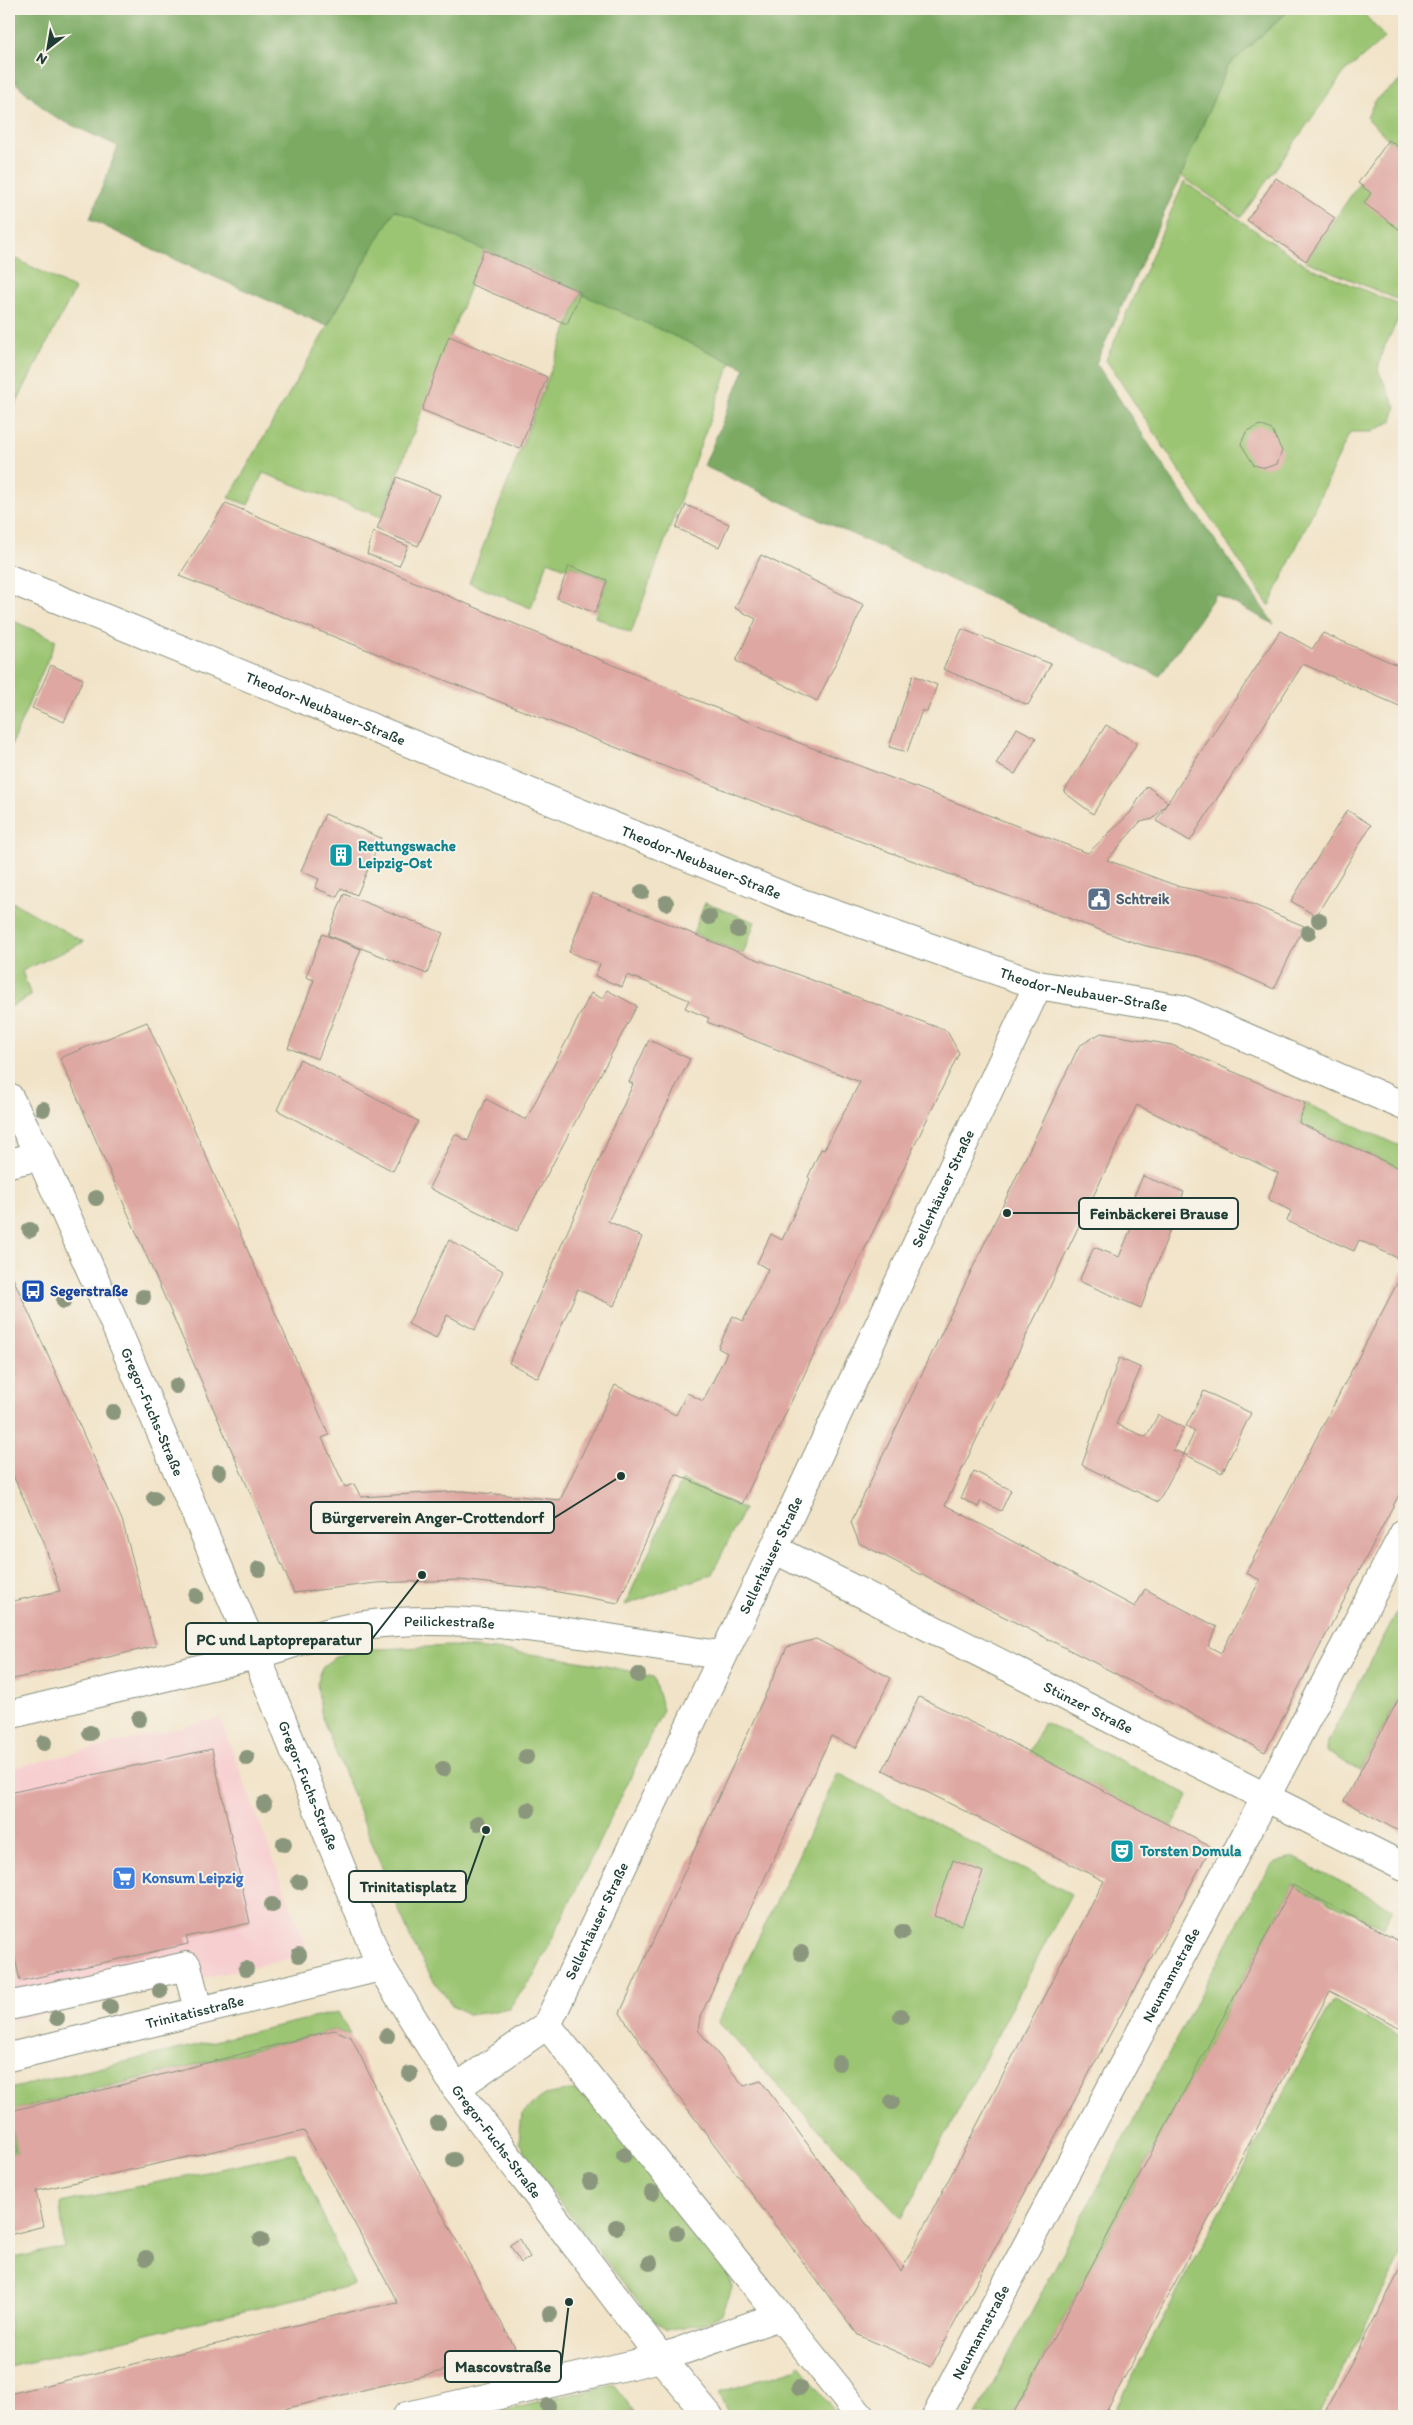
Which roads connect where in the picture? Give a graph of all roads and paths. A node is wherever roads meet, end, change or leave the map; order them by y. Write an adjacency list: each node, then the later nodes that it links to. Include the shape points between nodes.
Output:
1 (9, 579): 2 (street, Theodor-Neubauer-Straße, via 793,900)
2 (1038, 985): 4 (street, Theodor-Neubauer-Straße, via 1181,1009); 8 (street, Sellerhäuser Straße)
3 (9, 1096): 5 (street, Gregor-Fuchs-Straße)
4 (1404, 1106)
5 (40, 1156): 6 (street); 9 (street, Gregor-Fuchs-Straße, via 110,1311)
6 (9, 1163)
7 (1404, 1533): 12 (street, Neumannstraße)
8 (774, 1549): 10 (street, Sellerhäuser Straße); 12 (street, Stünzer Straße)
9 (256, 1654): 10 (street, Peilickestraße, via 328,1632 365,1625 456,1620); 11 (street, Peilickestraße); 14 (street, Gregor-Fuchs-Straße)
10 (721, 1655): 17 (street, Sellerhäuser Straße)
11 (9, 1714)
12 (1267, 1797): 13 (street, Stünzer Straße); 25 (street, Neumannstraße)
13 (1404, 1867)
14 (381, 1967): 16 (street, Trinitatisstraße); 19 (street, Gregor-Fuchs-Straße)
15 (9, 2006): 16 (street, via 187,1966)
16 (198, 2010): 18 (street, Trinitatisstraße)
17 (547, 2024): 19 (street, Sellerhäuser Straße); 20 (street)
18 (9, 2057)
19 (456, 2088): 21 (street, Gregor-Fuchs-Straße)
20 (779, 2316): 21 (street); 24 (street)
21 (661, 2358): 22 (street); 23 (street, Gregor-Fuchs-Straße)
22 (422, 2414)
23 (709, 2416)
24 (860, 2416)
25 (936, 2416)

